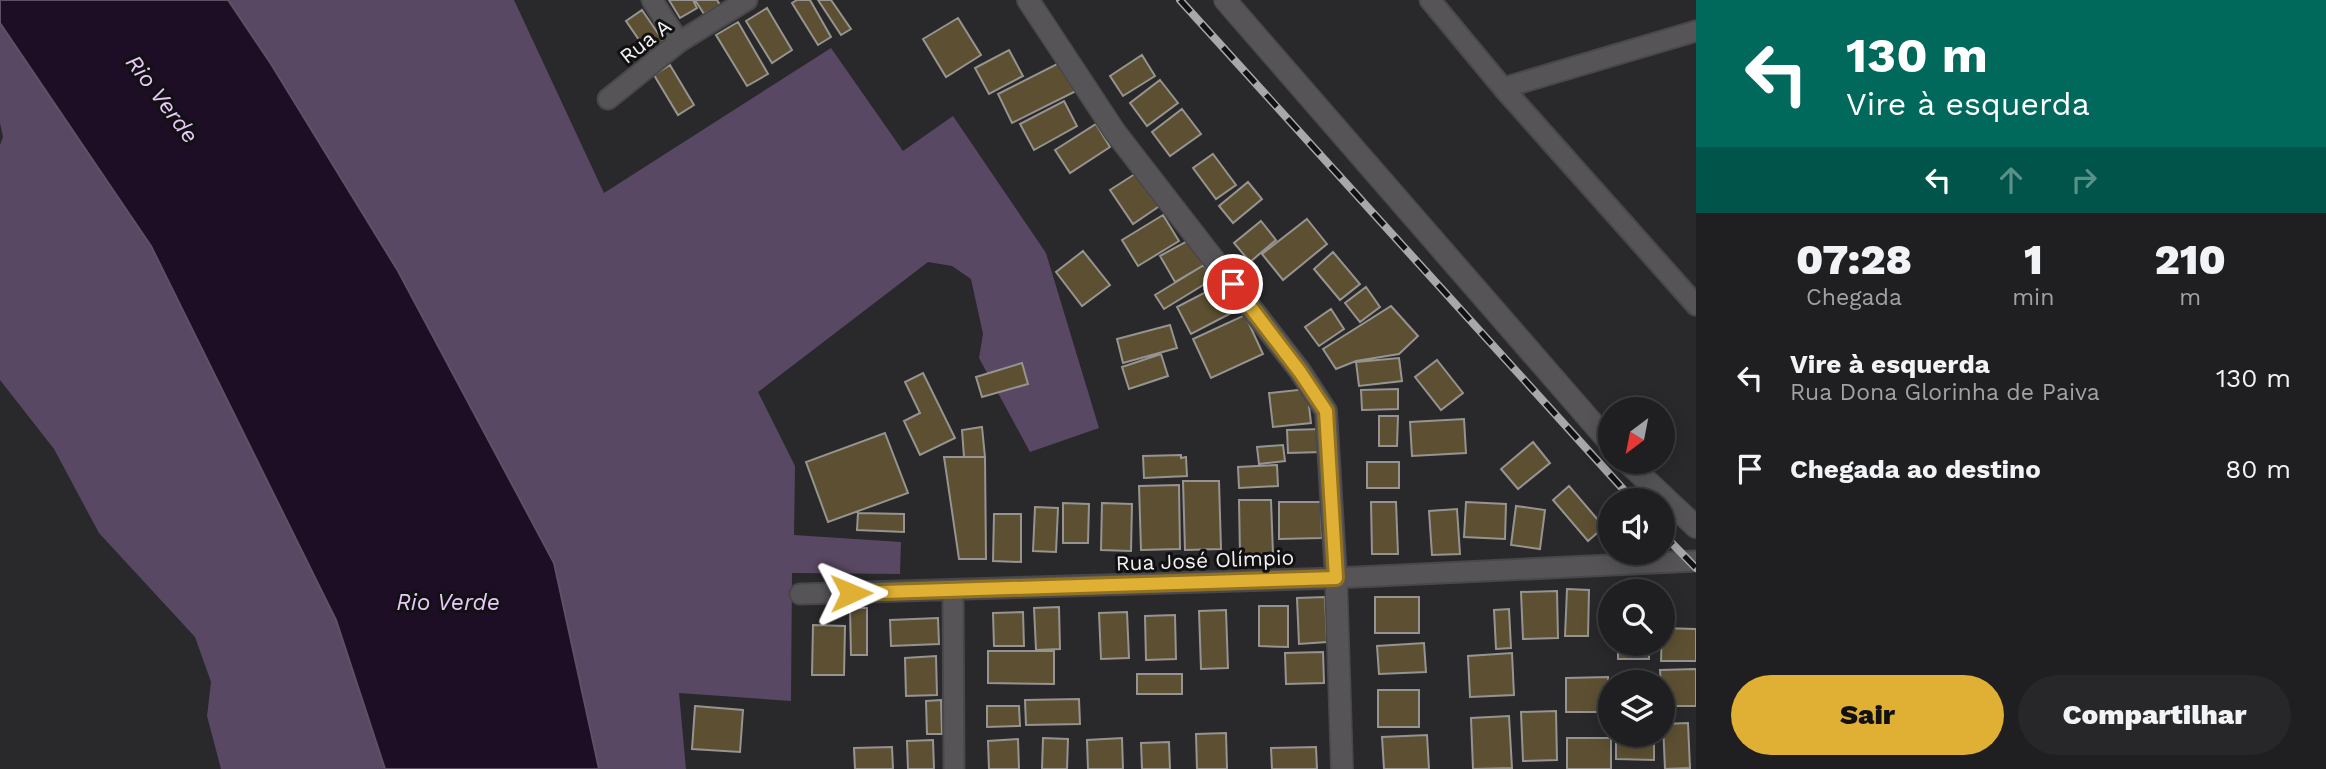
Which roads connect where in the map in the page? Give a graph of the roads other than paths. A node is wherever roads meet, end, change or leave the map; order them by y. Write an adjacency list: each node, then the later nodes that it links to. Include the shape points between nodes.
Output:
1 (652, 0): 7 (street)
2 (747, 0): 7 (street, Rua A)
3 (1028, 0): 15 (street, via 1115,132 1326,411)
4 (1225, 0): 11 (street)
5 (1430, 0): 8 (street)
6 (1696, 31): 8 (street)
7 (679, 42): 9 (street, Rua A)
8 (1503, 88): 10 (street)
9 (608, 99)
10 (1696, 305)
11 (1598, 429)
12 (1640, 474): 13 (street)
13 (1696, 527)
14 (1696, 561): 15 (street, Rua José Olímpio)
15 (1336, 578): 16 (street, Rua José Olímpio); 19 (street)
16 (953, 590): 17 (street, Rua José Olímpio); 18 (street)
17 (800, 594)
18 (954, 769)
19 (1342, 769)

